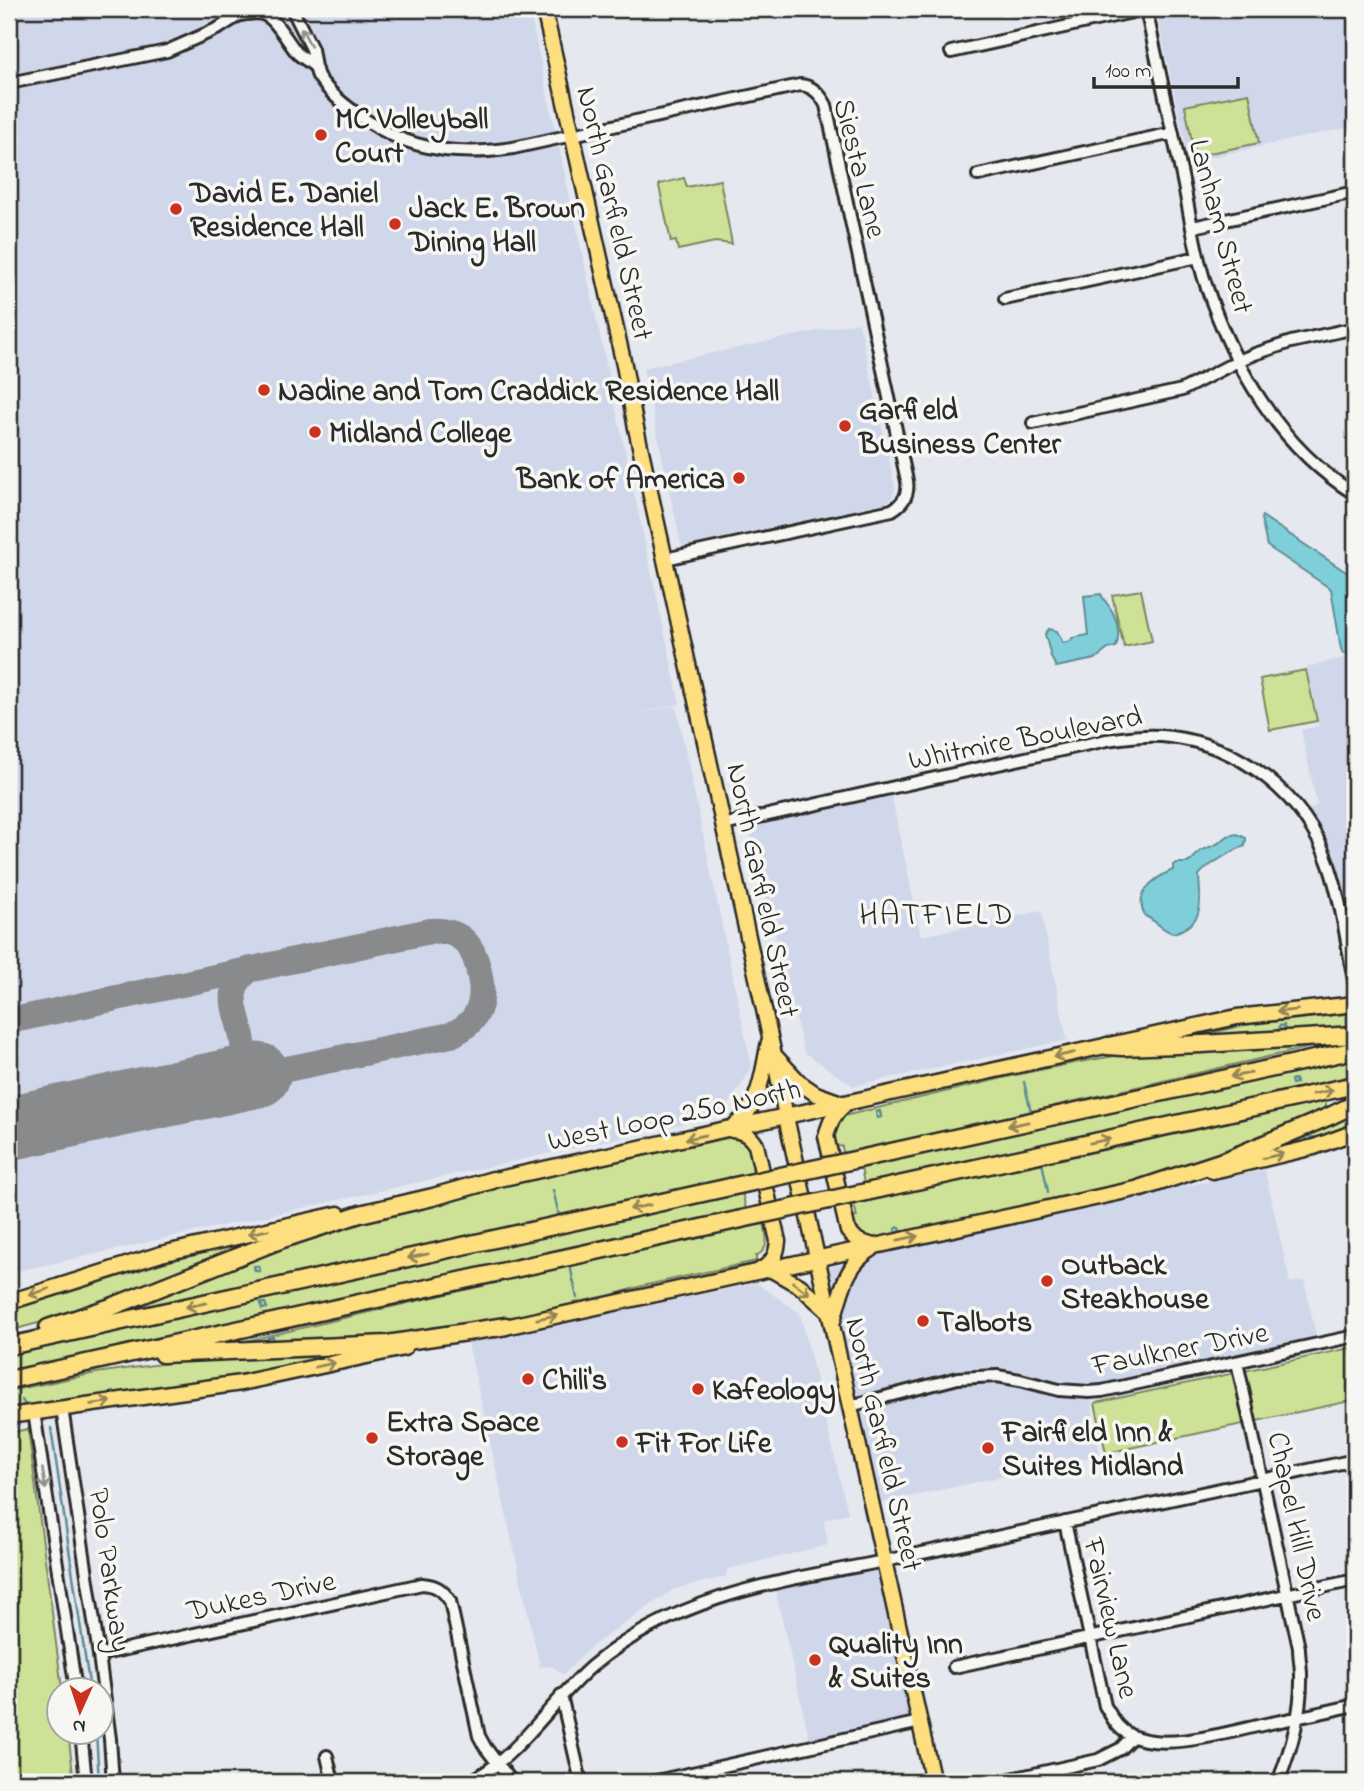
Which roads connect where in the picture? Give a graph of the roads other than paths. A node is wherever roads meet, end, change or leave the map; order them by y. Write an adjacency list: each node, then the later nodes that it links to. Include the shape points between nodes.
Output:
1 (292, 9): 6 (street, Siesta Lane, one-way to 1, via 312,49)
2 (544, 9): 9 (main road, North Garfield Street)
3 (1146, 9): 5 (street); 8 (street, Lanham Street)
4 (245, 12): 6 (street, Siesta Lane, via 270,18 300,56); 7 (street, via 167,51)
5 (951, 51)
6 (315, 67): 9 (street, Siesta Lane, via 349,108 415,144 488,152)
7 (9, 83)
8 (1173, 133): 10 (street); 12 (street, Lanham Street)
9 (572, 135): 20 (main road, North Garfield Street); 20 (street, Siesta Lane, via 800,85 817,92 828,117 908,483 906,494 892,510)
10 (978, 175)
11 (1355, 192): 12 (street)
12 (1193, 227): 13 (street, Lanham Street)
13 (1198, 257): 14 (street); 16 (street, Lanham Street)
14 (1005, 299)
15 (1355, 328): 16 (street, via 1291,342)
16 (1238, 361): 17 (street, via 1182,390); 19 (street, Lanham Street, via 1286,433)
17 (1033, 423)
18 (1355, 476): 19 (street)
19 (1351, 491)
20 (665, 559): 21 (main road, North Garfield Street)
21 (723, 825): 22 (street, Whitmire Boulevard, via 1107,740 1153,736 1199,743 1238,758 1263,774 1312,829 1329,865); 25 (main road, North Garfield Street)
22 (1355, 985)
23 (1355, 1004): 26 (main road, West Loop 250 North, one-way to 26, via 1237,1017)
24 (1355, 1035): 26 (highway)
25 (770, 1036): 28 (main road, North Garfield Street); 33 (main road, via 757,1097 750,1111)
26 (1107, 1046): 30 (main road, West Loop 250 North, one-way to 30)
27 (1355, 1050): 44 (highway, one-way to 44, bridge)
28 (774, 1055): 30 (main road, via 800,1083); 32 (main road, North Garfield Street)
29 (1355, 1085): 46 (highway, one-way to 29, bridge)
30 (845, 1104): 32 (main road, West Loop 250 North); 37 (main road, via 834,1114 826,1136 848,1231 858,1241)
31 (1355, 1104): 36 (highway, via 1221,1162)
32 (786, 1117): 33 (main road, West Loop 250 North); 38 (main road, North Garfield Street)
33 (729, 1130): 35 (main road, West Loop 250 North, one-way to 35); 39 (main road, via 742,1131 756,1145 778,1241 775,1257)
34 (1355, 1132): 36 (main road, one-way to 34, via 1314,1147)
35 (493, 1180): 40 (main road, West Loop 250 North, one-way to 40, via 161,1254); 44 (highway, via 280,1240)
36 (1142, 1188): 37 (main road, one-way to 36)
37 (877, 1245): 38 (main road); 41 (main road, via 855,1263)
38 (817, 1258): 39 (main road); 41 (main road, North Garfield Street)
39 (764, 1270): 41 (main road, one-way to 41, via 800,1286); 42 (main road, one-way to 39)
40 (9, 1302)
41 (830, 1319): 48 (main road, North Garfield Street)
42 (506, 1326): 46 (highway, via 387,1344 156,1354); 49 (main road, one-way to 42, via 241,1383)
43 (1355, 1336): 45 (street, Faulkner Drive)
44 (9, 1345)
45 (1237, 1362): 48 (street, Faulkner Drive, via 1089,1392 1051,1389 1009,1378 961,1377); 53 (street, Chapel Hill Drive)
46 (83, 1363): 47 (highway)
47 (9, 1380)
48 (850, 1406): 55 (main road, North Garfield Street)
49 (62, 1408): 50 (main road); 59 (street, Polo Parkway)
50 (34, 1412): 51 (main road); 61 (street, Polo Parkway, one-way to 61)
51 (9, 1416)
52 (1355, 1460): 53 (street)
53 (1263, 1480): 54 (street); 57 (street, Chapel Hill Drive)
54 (1065, 1522): 55 (street); 58 (street, Fairview Lane)
55 (885, 1561): 62 (street, via 734,1593 682,1610 623,1642); 65 (main road, North Garfield Street)
56 (1355, 1580): 57 (street)
57 (1289, 1594): 58 (street); 64 (street, Chapel Hill Drive, via 1301,1676)
58 (1090, 1638): 60 (street); 66 (street, Fairview Lane, via 1105,1706 1118,1727)
59 (99, 1655): 69 (street, Dukes Drive, via 433,1585 450,1601 479,1736); 71 (street, Polo Parkway)
60 (954, 1667)
61 (74, 1676)
62 (561, 1695): 69 (street); 75 (street)
63 (1355, 1705): 64 (street, Fairview Lane)
64 (1297, 1718): 66 (street, Fairview Lane, via 1198,1739 1161,1741); 79 (street, Chapel Hill Drive)
65 (920, 1722): 76 (street); 77 (main road, North Garfield Street)
66 (1133, 1736): 78 (street, via 1098,1760)
67 (82, 1746): 70 (street)
68 (327, 1756): 72 (street)
69 (497, 1763): 73 (street); 74 (street)
70 (86, 1782)
71 (113, 1782)
72 (333, 1782)
73 (469, 1782)
74 (512, 1782)
75 (581, 1782)
76 (652, 1782)
77 (933, 1782)
78 (997, 1782)
79 (1278, 1782)

